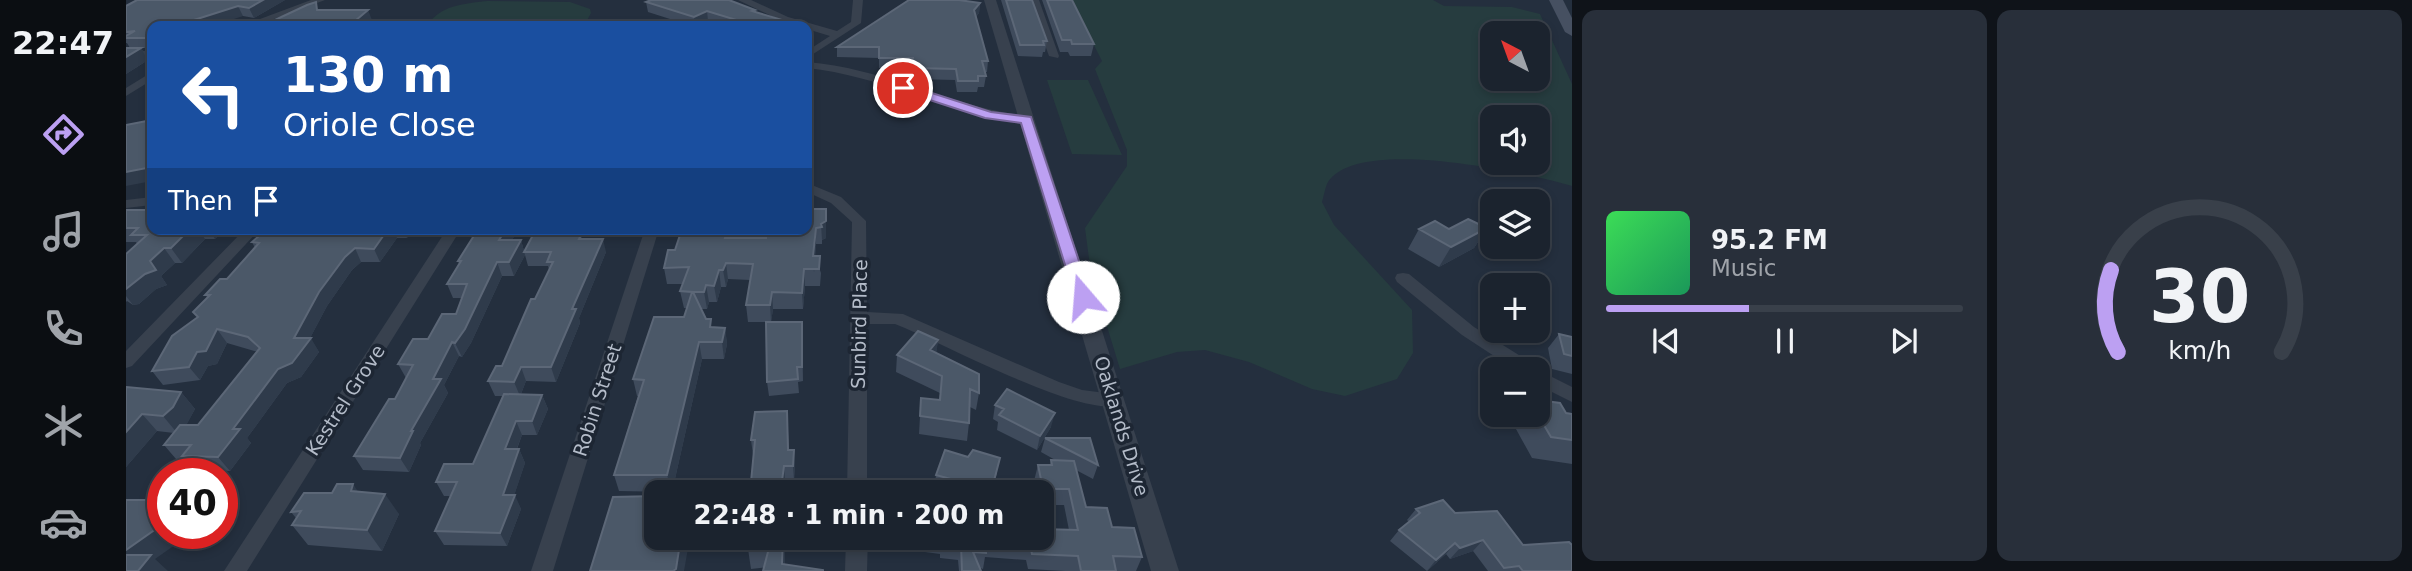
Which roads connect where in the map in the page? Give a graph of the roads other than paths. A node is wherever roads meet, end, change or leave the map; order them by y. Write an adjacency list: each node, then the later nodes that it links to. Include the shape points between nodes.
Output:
1 (320, 0): 7 (street)
2 (743, 0): 8 (street)
3 (858, 0): 11 (street, via 856,23)
4 (990, 0): 19 (street, Oaklands Drive)
5 (1034, 0): 15 (street)
6 (1556, 0): 10 (main road)
7 (260, 21)
8 (792, 21)
9 (812, 27): 11 (street)
10 (1572, 32)
11 (839, 35): 12 (street)
12 (812, 52)
13 (126, 54): 14 (street)
14 (147, 54)
15 (1054, 56)
16 (812, 65): 19 (street, via 838,67 989,115)
17 (147, 78): 18 (street)
18 (126, 93)
19 (1027, 120): 32 (street, Oaklands Drive)
20 (812, 189): 27 (street, Sunbird Place, via 836,199 859,221)
21 (147, 202): 22 (street)
22 (126, 204)
23 (247, 235): 29 (street)
24 (450, 235): 35 (street, Kestrel Grove)
25 (650, 235): 36 (street, Robin Street)
26 (1403, 278): 28 (street)
27 (857, 318): 32 (street, via 897,318 1052,387 1081,397); 33 (street, Sunbird Place)
28 (1508, 357)
29 (126, 362)
30 (1550, 383): 31 (street)
31 (1572, 395)
32 (1115, 400): 38 (street, Oaklands Drive)
33 (857, 480)
34 (856, 550): 37 (street)
35 (235, 571)
36 (542, 571)
37 (856, 571)
38 (1165, 571)

